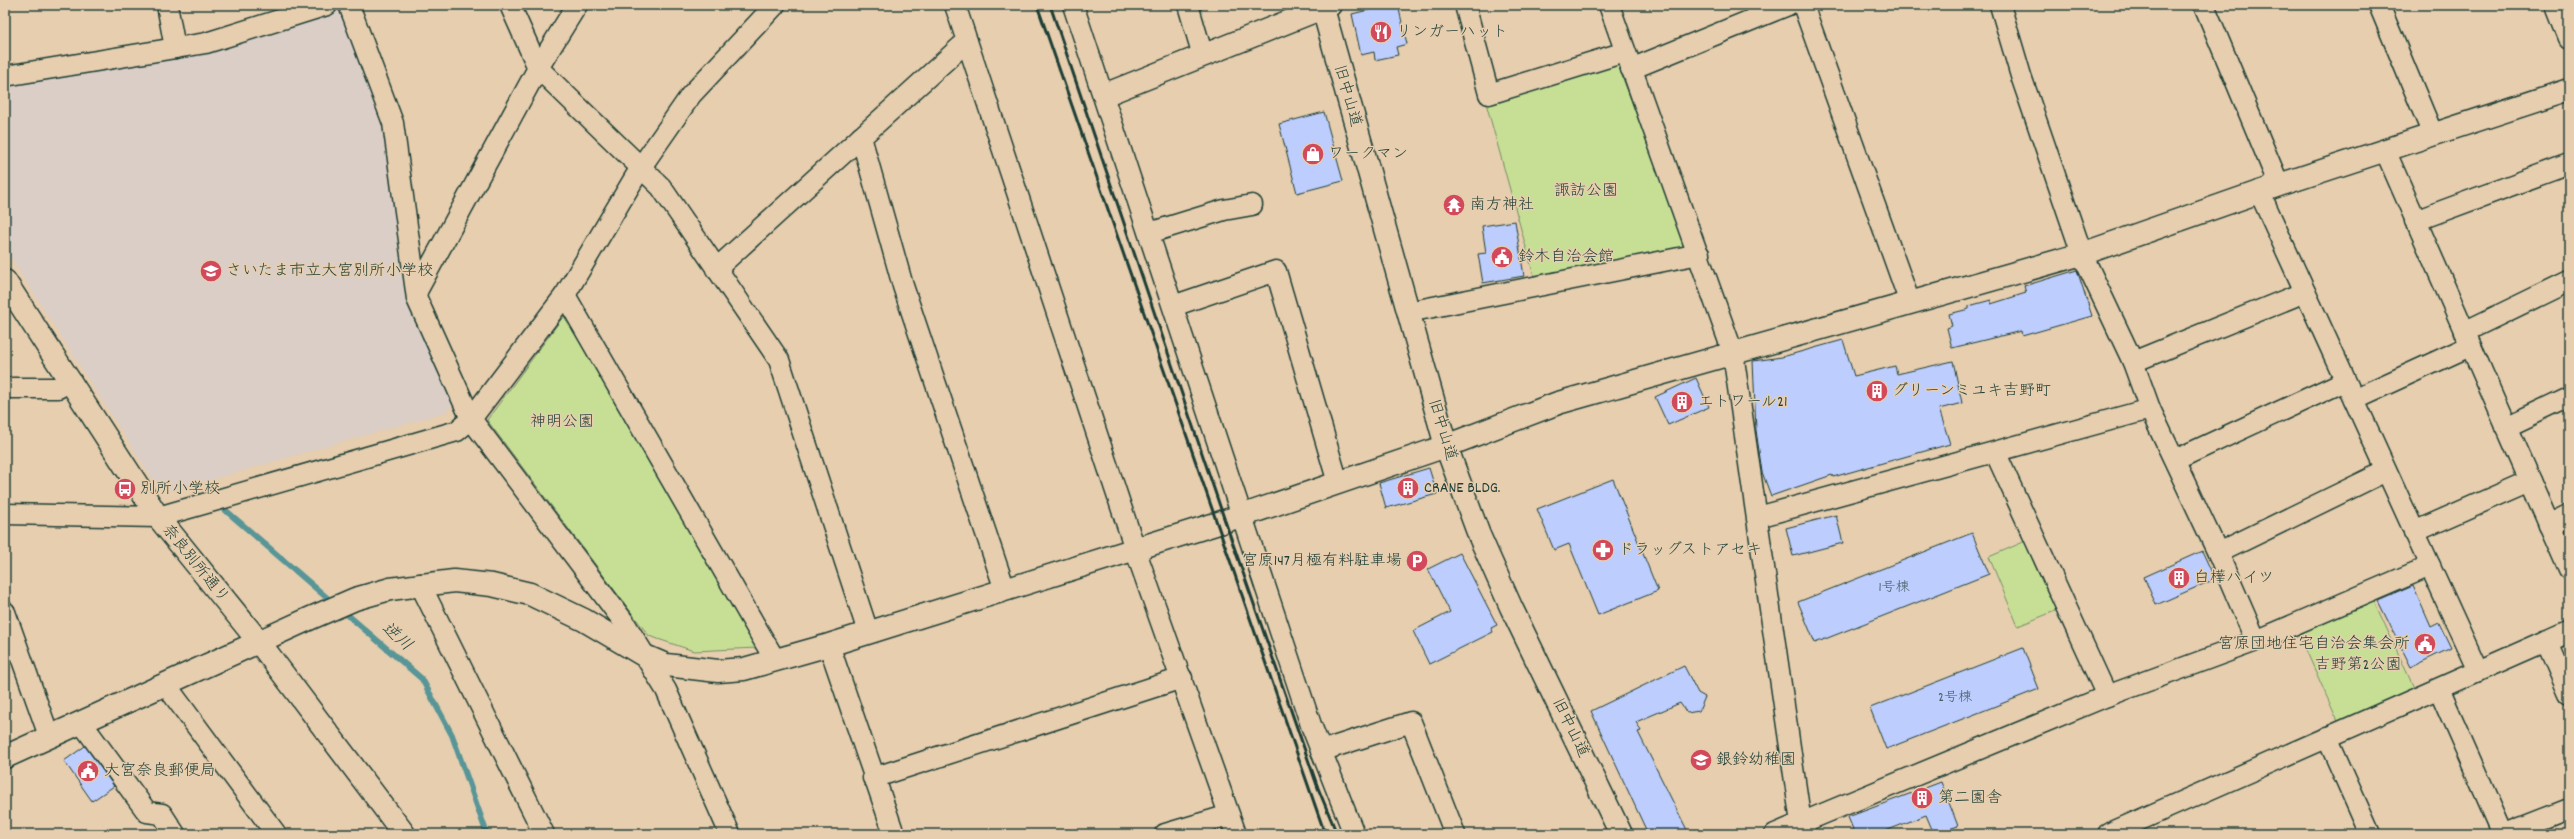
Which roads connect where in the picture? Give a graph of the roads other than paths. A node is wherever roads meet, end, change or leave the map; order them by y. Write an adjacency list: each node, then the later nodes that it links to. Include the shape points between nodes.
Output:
1 (167, 5): 21 (street)
2 (327, 5): 21 (street, via 206,43)
3 (349, 5): 42 (street, via 393,123)
4 (510, 5): 24 (street)
5 (577, 5): 24 (street)
6 (775, 5): 32 (street, via 692,95)
7 (955, 5): 20 (street)
8 (1073, 5): 27 (street)
9 (1188, 5): 22 (street)
10 (1465, 5): 23 (street, via 1489,94)
11 (1608, 5): 23 (street)
12 (1788, 5): 23 (street)
13 (1803, 5): 45 (street)
14 (2000, 5): 38 (street, via 2021,76)
15 (2204, 5): 33 (street)
16 (2379, 5): 28 (street)
17 (2556, 5): 19 (street)
18 (1325, 6): 22 (street); 47 (street, 旧中山道)
19 (2569, 38)
20 (967, 41): 29 (street); 72 (street)
21 (174, 48): 25 (street)
22 (1203, 56): 27 (street)
23 (1628, 60): 37 (street)
24 (538, 68): 32 (street); 42 (street)
25 (5, 76)
26 (2569, 90): 28 (street)
27 (1104, 95): 36 (street)
28 (2433, 135): 30 (street)
29 (861, 137): 39 (street); 77 (street, via 903,286)
30 (2385, 150): 33 (street); 35 (street)
31 (2569, 164): 35 (street)
32 (641, 167): 39 (street, via 661,188); 44 (street)
33 (2269, 188): 38 (street); 43 (street)
34 (1252, 205): 36 (street, via 1224,210)
35 (2415, 221): 48 (street)
36 (1149, 233): 46 (street)
37 (1699, 254): 47 (street); 49 (street)
38 (2082, 254): 45 (street); 50 (street)
39 (716, 269): 79 (street, via 778,360)
40 (5, 281): 51 (street, 奈良別所通り)
41 (2569, 281): 48 (street)
42 (417, 291): 57 (street, via 418,299)
43 (2305, 292): 50 (street); 52 (street)
44 (565, 295): 57 (street); 86 (street)
45 (1910, 303): 49 (street)
46 (1173, 306): 64 (street, via 1276,271); 67 (street)
47 (1408, 312): 59 (street, 旧中山道)
48 (2467, 339): 55 (street); 58 (street)
49 (1733, 353): 59 (street, via 1558,403); 69 (street)
50 (2133, 362): 56 (street)
51 (71, 381): 53 (street, via 58,388); 68 (street, 奈良別所通り)
52 (2345, 381): 55 (street); 61 (street)
53 (5, 388)
54 (2569, 397): 58 (street)
55 (2354, 399): 62 (street)
56 (2150, 409): 60 (street); 61 (street)
57 (471, 420): 68 (street, via 457,431); 85 (street, via 624,622)
58 (2506, 427): 63 (street)
59 (1446, 446): 64 (street); 112 (street, 旧中山道, via 1479,535 1511,607)
60 (1996, 454): 69 (street); 92 (street)
61 (2175, 460): 73 (street)
62 (2386, 471): 71 (street); 73 (street)
63 (2530, 481): 70 (street); 71 (street)
64 (1338, 483): 67 (street)
65 (5, 514): 68 (street)
66 (2569, 515): 70 (street)
67 (1241, 516): 72 (street); 96 (street)
68 (158, 517): 83 (street, 奈良別所通り)
69 (1758, 517): 101 (street)
70 (2549, 525): 75 (street)
71 (2414, 532): 74 (street)
72 (1135, 549): 77 (street); 88 (street)
73 (2218, 553): 81 (street)
74 (2430, 566): 81 (street); 87 (street)
75 (2569, 570)
76 (420, 584): 83 (street, via 390,589 352,601); 85 (street, via 454,581 492,585 530,594 584,620); 105 (street)
77 (1005, 590): 79 (street)
78 (5, 612): 94 (street)
79 (868, 632): 84 (street)
80 (2569, 632): 82 (street)
81 (2256, 641): 92 (street)
82 (2546, 641): 87 (street); 91 (street)
83 (259, 642): 89 (street); 104 (street, 奈良別所通り)
84 (829, 645): 86 (street); 98 (street)
85 (644, 656): 86 (street, via 666,665 718,671 744,669); 106 (street, via 666,690)
86 (774, 660)
87 (2478, 671): 90 (street)
88 (1182, 678): 98 (street); 100 (street)
89 (166, 685): 93 (street); 103 (street)
90 (2439, 689): 95 (street); 116 (street)
91 (2569, 694)
92 (2107, 696): 101 (street)
93 (82, 722): 94 (street); 102 (street, via 148,812 162,814)
94 (49, 736): 97 (street)
95 (2327, 737): 114 (street); 115 (street)
96 (1321, 751): 110 (street); 111 (street, via 1411,722)
97 (5, 757)
98 (873, 778): 107 (street)
99 (2569, 809): 116 (street)
100 (1229, 814): 108 (street); 109 (street)
101 (1803, 829): 113 (street)
102 (175, 834)
103 (276, 834)
104 (404, 834)
105 (544, 834)
106 (730, 834)
107 (894, 834)
108 (1165, 834)
109 (1236, 834)
110 (1354, 834)
111 (1455, 834)
112 (1622, 834)
113 (1774, 834)
114 (2108, 834)
115 (2370, 834)
116 (2504, 834)

